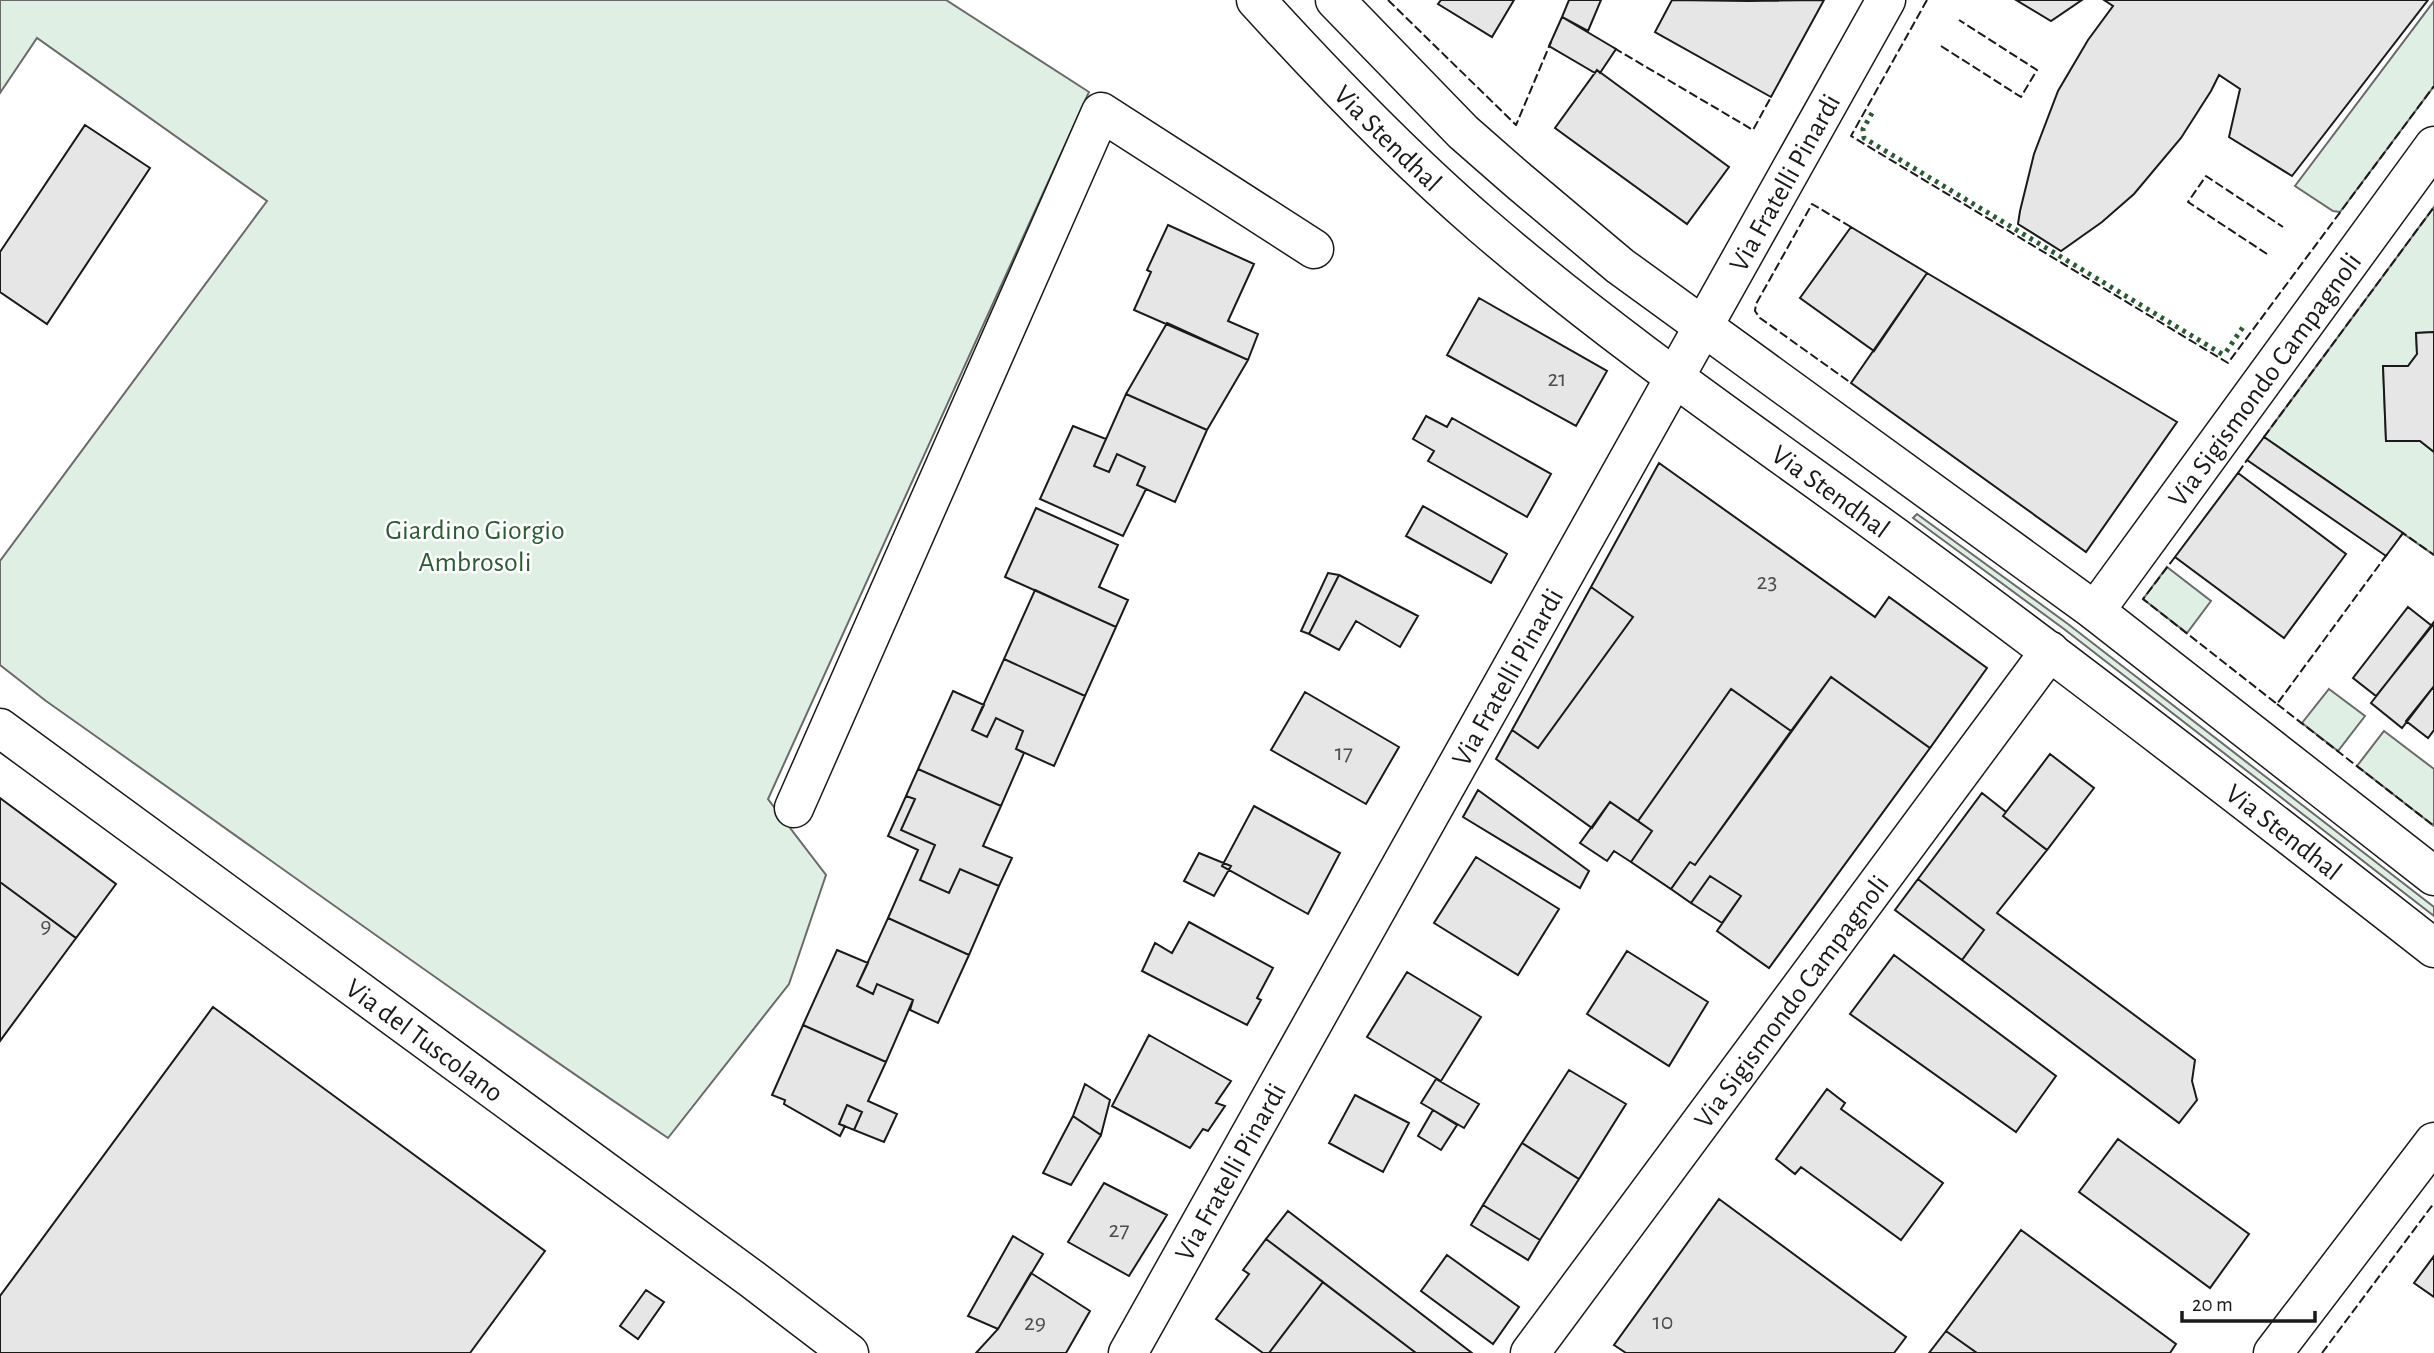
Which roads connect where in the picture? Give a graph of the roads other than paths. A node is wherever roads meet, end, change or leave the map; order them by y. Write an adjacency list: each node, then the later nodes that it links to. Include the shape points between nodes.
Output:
1 (1256, 0): 7 (street, Via Stendhal, via 1357,109 1443,190 1535,269)
2 (1335, 0): 6 (street, Via Stendhal, via 1464,132 1519,181 1620,266)
3 (1886, 0): 6 (street, Via Fratelli Pinardi)
4 (2434, 146): 8 (street, Via Sigismondo Campagnoli)
5 (1314, 249): 11 (street, via 1101,112)
6 (1703, 326): 7 (street, Via Fratelli Pinardi); 8 (street, Via Stendhal)
7 (1676, 377): 9 (street, Via Stendhal); 16 (street, Via Fratelli Pinardi)
8 (2095, 611): 12 (street, Via Stendhal)
9 (2050, 651): 13 (street, Via Stendhal); 17 (street, Via Sigismondo Campagnoli)
10 (0, 728): 15 (street, Via del Tuscolano)
11 (794, 808)
12 (2434, 876)
13 (2434, 948)
14 (2434, 1142): 18 (street)
15 (849, 1353)
16 (1128, 1353)
17 (1530, 1353)
18 (2273, 1353)

